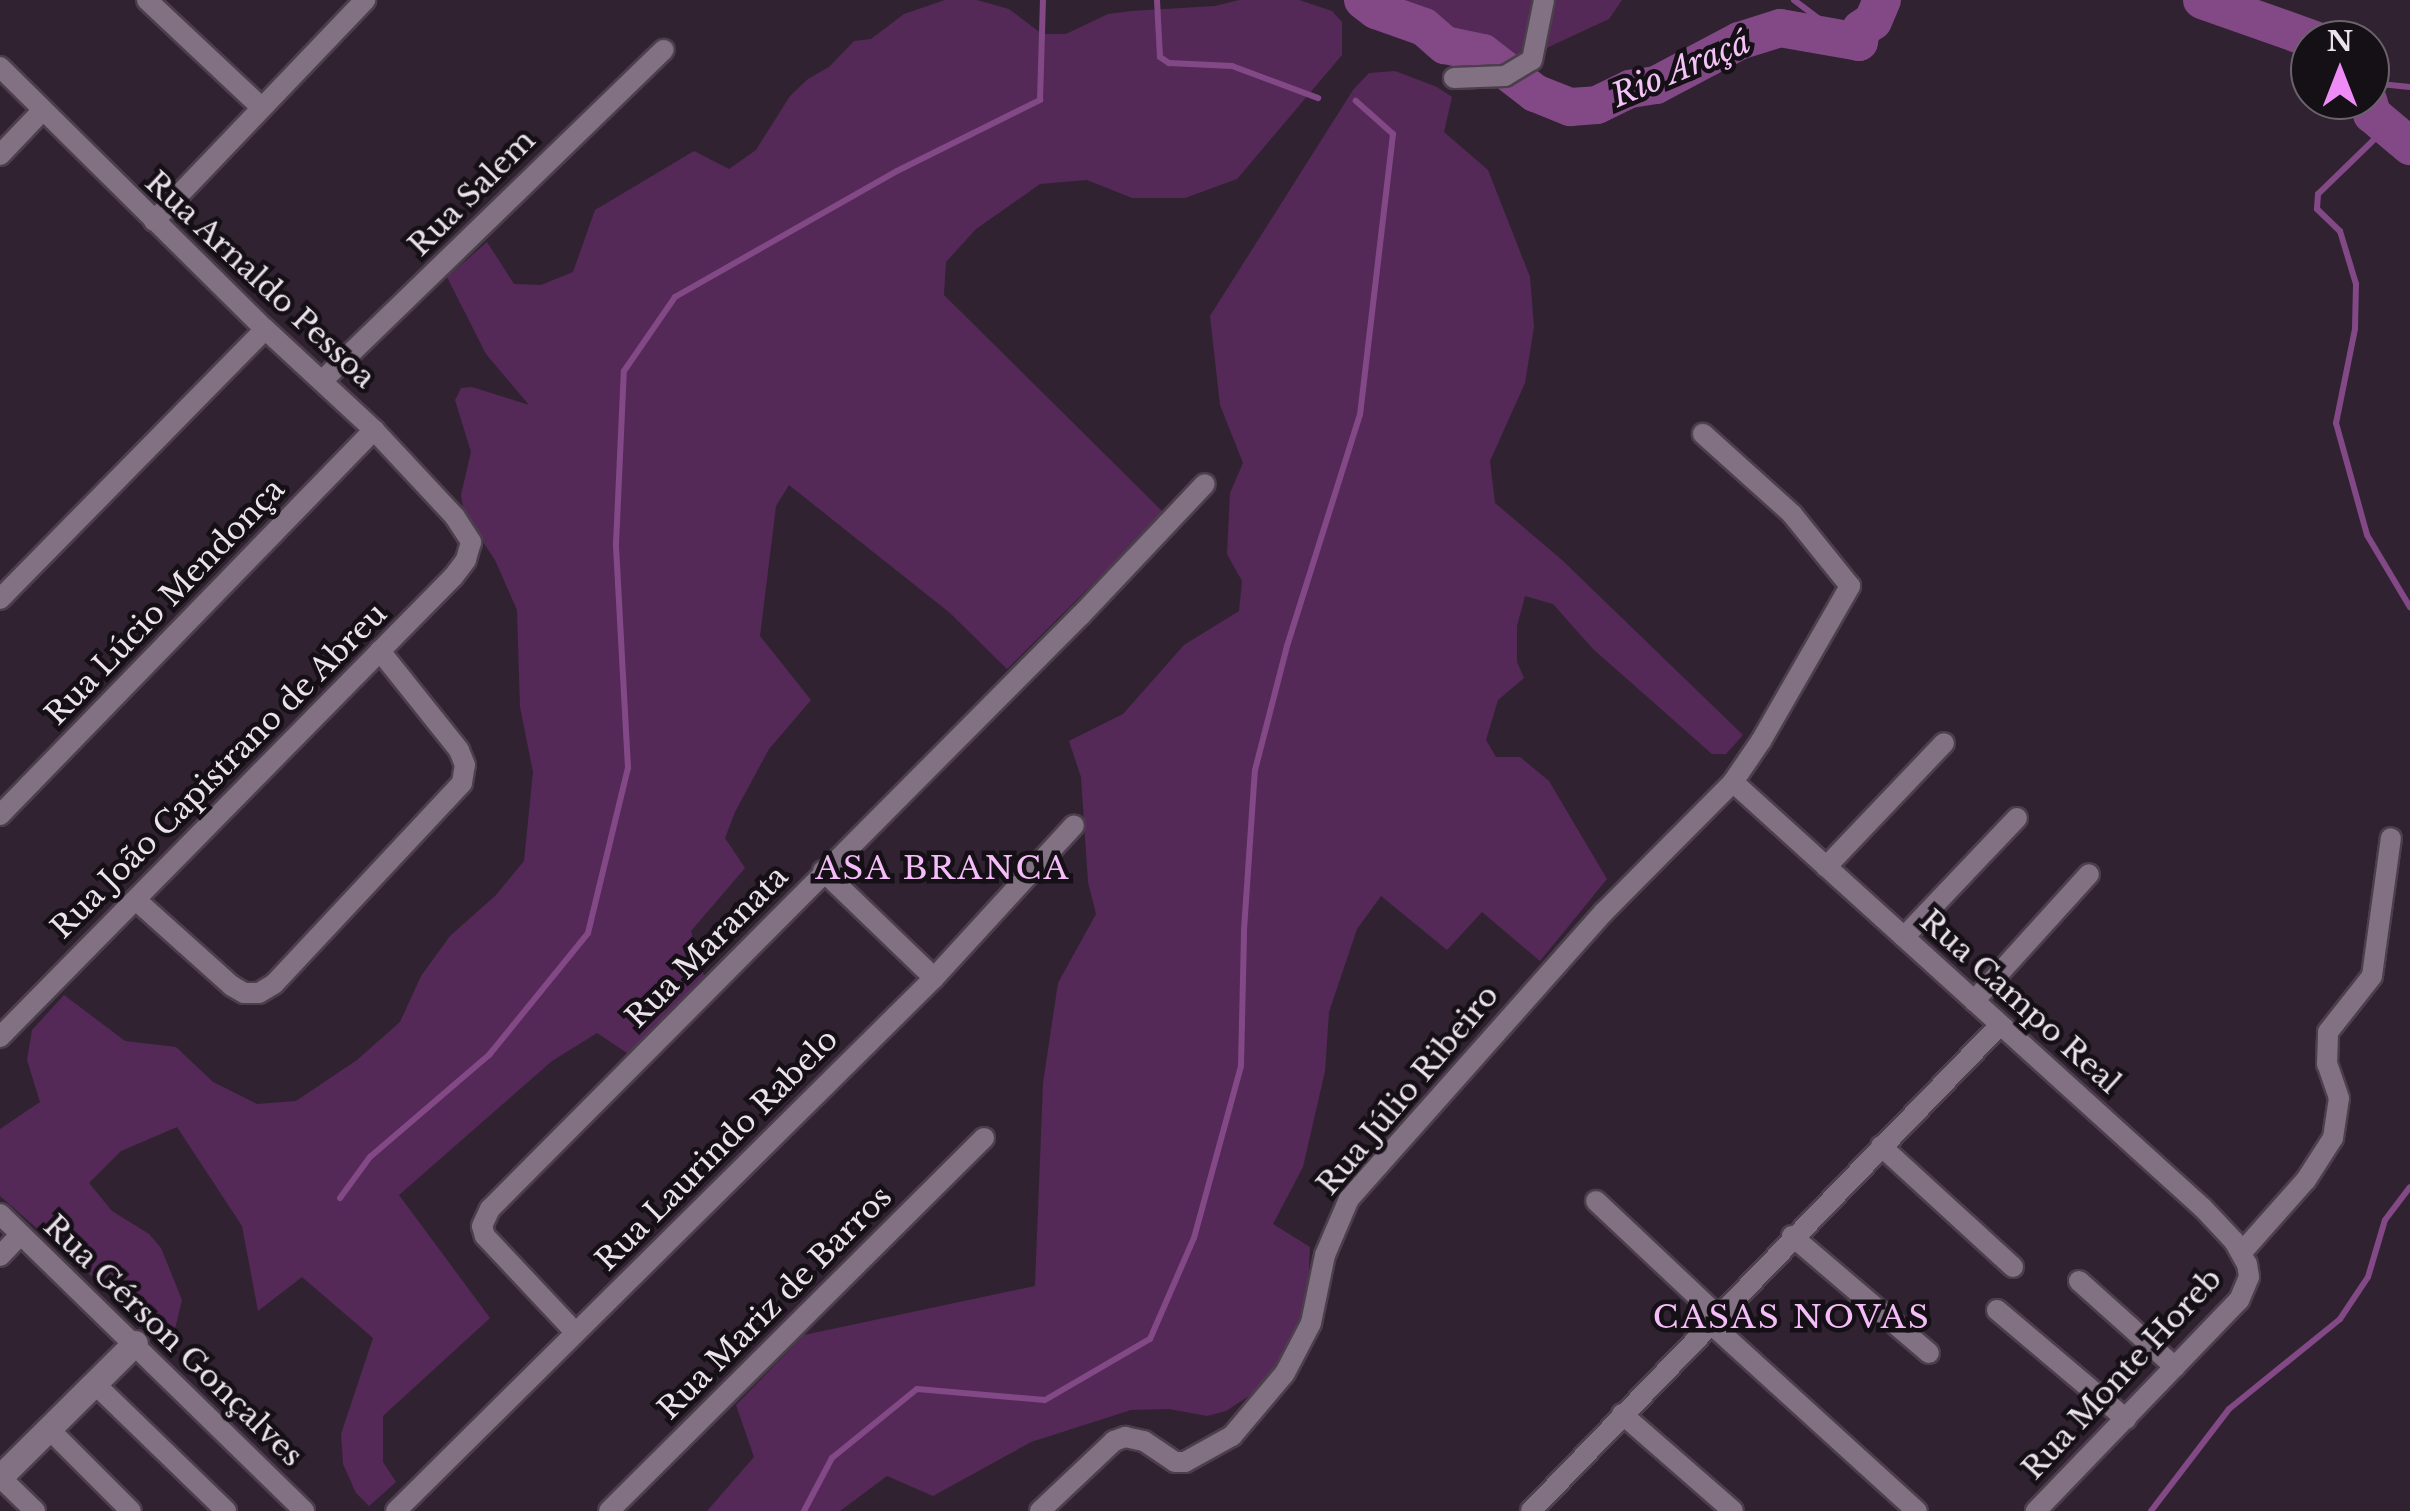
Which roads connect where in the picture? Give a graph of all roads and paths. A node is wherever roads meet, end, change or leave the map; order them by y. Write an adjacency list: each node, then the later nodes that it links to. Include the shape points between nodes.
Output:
1 (365, 0): 7 (street)
2 (150, 1): 7 (street)
3 (1542, 10): 6 (street, via 1532,60 1514,72)
4 (664, 50): 12 (street, Rua Salem)
5 (0, 68): 8 (street, Rua Arnaldo Pessoa)
6 (1454, 78)
7 (260, 106): 10 (street)
8 (41, 112): 9 (street); 10 (street, Rua Arnaldo Pessoa)
9 (0, 155)
10 (154, 221): 11 (street, Rua Arnaldo Pessoa)
11 (265, 330): 12 (street, Rua Arnaldo Pessoa); 17 (street)
12 (324, 379): 13 (street, Rua Arnaldo Pessoa)
13 (374, 430): 16 (street, Rua Arnaldo Pessoa, via 456,517); 21 (street, Rua Lúcio Mendonça)
14 (1703, 434): 20 (street, via 1792,514 1850,586)
15 (1205, 484): 26 (street, Rua Maranata)
16 (470, 542): 18 (street, Rua João Capistrano de Abreu, via 453,576)
17 (0, 598)
18 (380, 650): 28 (street, Rua João Capistrano de Abreu); 28 (street, via 459,750 462,783 274,984 258,993 232,986)
19 (1944, 743): 25 (street)
20 (1733, 782): 25 (street, Rua Campo Real); 62 (street, Rua Júlio Ribeiro, via 1603,912 1349,1198 1325,1255 1311,1322 1284,1373 1242,1426 1185,1462 1135,1437 1114,1442)
21 (0, 815)
22 (2017, 818): 29 (street)
23 (1074, 825): 30 (street, Rua Laurindo Rabelo)
24 (2391, 838): 40 (street, via 2372,976 2328,1032 2327,1064 2339,1098 2334,1138)
25 (1826, 867): 29 (street, Rua Campo Real)
26 (823, 871): 30 (street); 47 (street, Rua Maranata, via 484,1218 485,1236)
27 (2089, 874): 31 (street)
28 (136, 900): 33 (street, Rua João Capistrano de Abreu)
29 (1904, 936): 31 (street, Rua Campo Real)
30 (934, 978): 47 (street, Rua Laurindo Rabelo)
31 (1974, 1001): 32 (street, Rua Campo Real)
32 (2000, 1025): 35 (street); 40 (street, Rua Campo Real, via 2203,1208)
33 (0, 1037)
34 (984, 1138): 61 (street, Rua Mariz de Barros)
35 (1881, 1146): 39 (street); 42 (street)
36 (1596, 1201): 46 (street)
37 (0, 1214): 38 (street, Rua Gérson Gonçalves)
38 (21, 1234): 41 (street); 48 (street, Rua Gérson Gonçalves)
39 (1792, 1236): 46 (street); 49 (street)
40 (2242, 1252): 43 (street, Rua Campo Real)
41 (0, 1256)
42 (2012, 1267)
43 (2250, 1277): 50 (street, Rua Monte Horeb, via 2239,1300)
44 (2079, 1281): 50 (street)
45 (1998, 1310): 53 (street)
46 (1712, 1318): 52 (street); 65 (street)
47 (574, 1332): 60 (street, Rua Laurindo Rabelo)
48 (135, 1343): 51 (street); 59 (street, Rua Gérson Gonçalves)
49 (1929, 1353)
50 (2175, 1367): 53 (street, Rua Monte Horeb)
51 (94, 1383): 54 (street); 58 (street)
52 (1622, 1414): 63 (street); 64 (street)
53 (2126, 1418): 66 (street, Rua Monte Horeb)
54 (48, 1428): 55 (street); 57 (street)
55 (0, 1477): 56 (street)
56 (35, 1511)
57 (132, 1511)
58 (226, 1511)
59 (304, 1511)
60 (396, 1511)
61 (608, 1511)
62 (1040, 1511)
63 (1531, 1511)
64 (1733, 1511)
65 (1917, 1511)
66 (2036, 1511)

